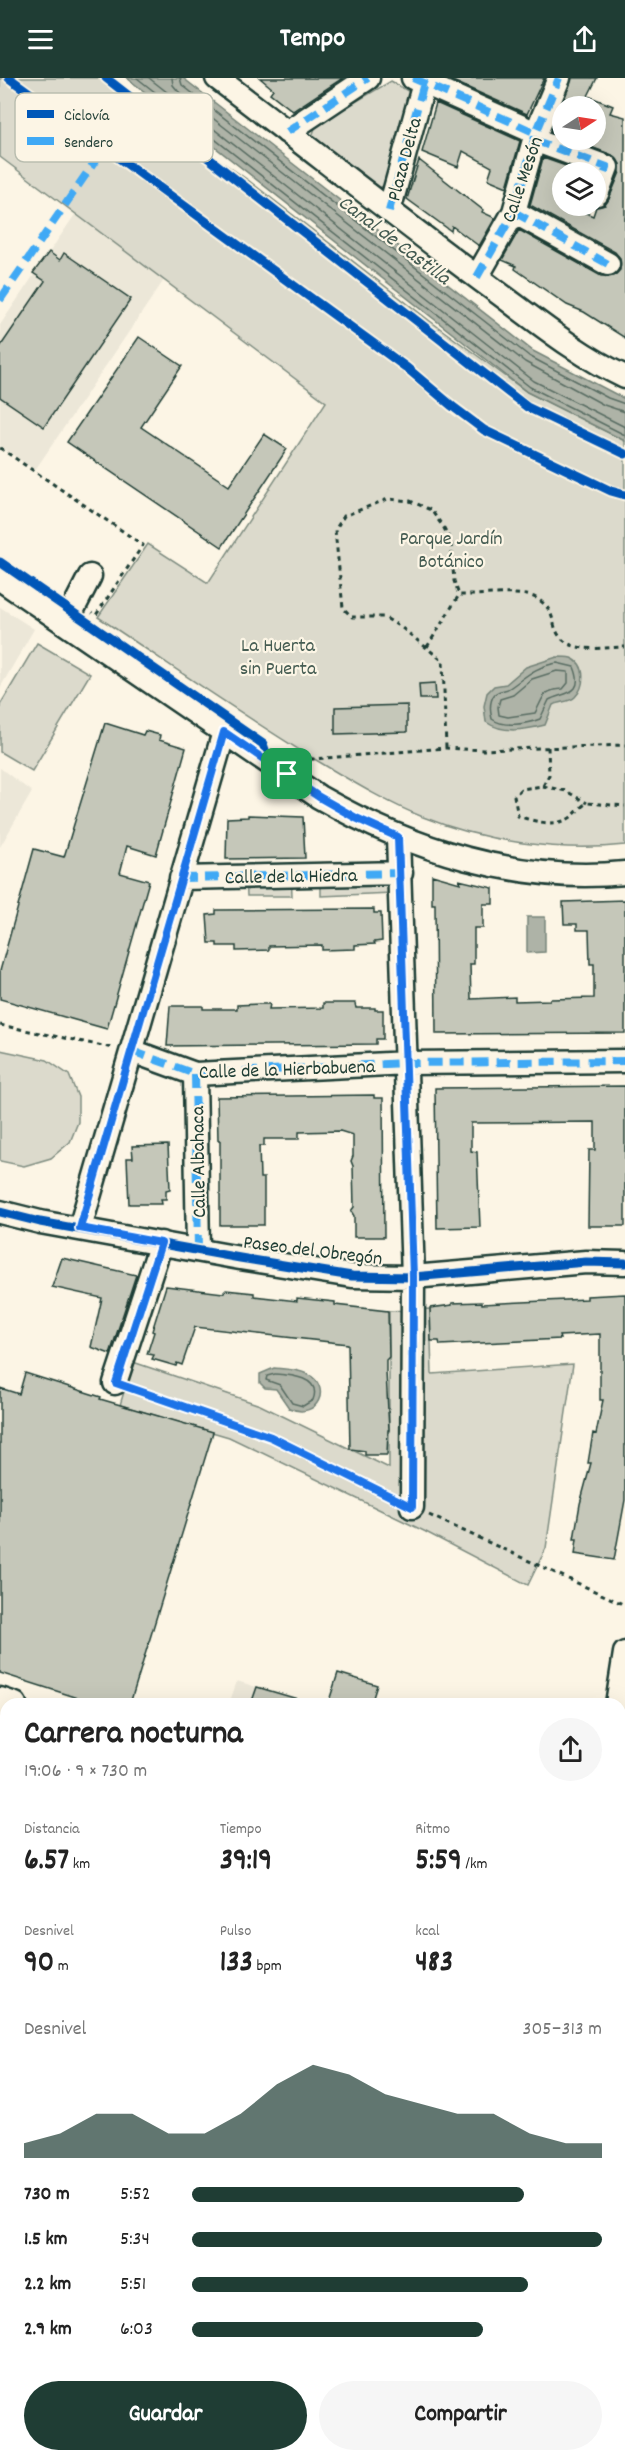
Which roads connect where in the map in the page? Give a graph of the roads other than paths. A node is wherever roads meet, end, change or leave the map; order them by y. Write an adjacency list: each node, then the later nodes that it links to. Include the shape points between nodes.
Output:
1 (217, 78): 5 (street)
2 (368, 78): 5 (street)
3 (559, 78): 6 (street, Calle Mesón)
4 (418, 81): 6 (street); 8 (street, Plaza Delta)
5 (287, 132): 8 (street)
6 (535, 136): 7 (street); 9 (street, Calle Mesón)
7 (595, 162)
8 (389, 211): 11 (street)
9 (514, 212): 10 (street); 11 (street, Calle Mesón)
10 (608, 264)
11 (477, 277): 12 (street, via 567,342)
12 (625, 377)
13 (90, 576): 15 (street)
14 (0, 579): 15 (street)
15 (71, 613): 16 (street)
16 (224, 732): 17 (street, via 319,797); 20 (street)
17 (398, 837): 18 (street); 19 (street, via 492,866 558,874)
18 (401, 873): 20 (street, Calle de la Hiedra); 23 (street)
19 (625, 873)
20 (181, 878): 21 (street)
21 (132, 1052): 24 (street, Calle de la Hierbabuena); 26 (street)
22 (625, 1060): 23 (street, Calle de la Hierbabuena)
23 (406, 1063): 24 (street, Calle de la Hierbabuena); 30 (street)
24 (195, 1074): 28 (street, Calle Albahaca)
25 (0, 1212): 26 (street, Paseo del Obregón)
26 (80, 1228): 27 (street, Paseo del Obregón)
27 (161, 1243): 28 (street, Paseo del Obregón); 31 (street)
28 (198, 1250): 30 (street, Paseo del Obregón, via 352,1276)
29 (625, 1263): 30 (street, Paseo del Obregón, via 586,1262)
30 (413, 1277): 32 (street)
31 (116, 1383)
32 (412, 1507)
33 (625, 1653): 34 (street)
34 (618, 1698)

